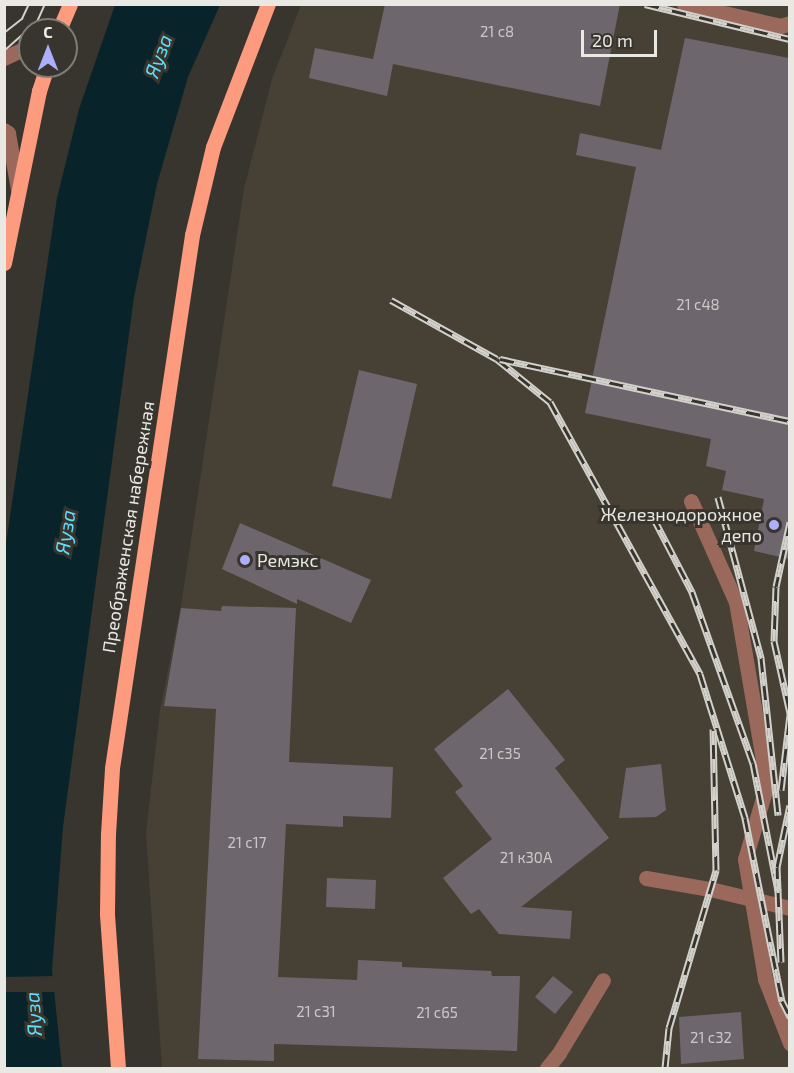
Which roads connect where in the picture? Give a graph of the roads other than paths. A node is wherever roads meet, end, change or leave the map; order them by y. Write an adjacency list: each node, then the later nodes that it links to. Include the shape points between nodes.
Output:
1 (70, 4): 4 (main road)
2 (268, 4): 18 (main road, Преображенская набережная, via 213,147 192,235 112,768 107,913)
3 (684, 4): 5 (street, via 781,26)
4 (64, 18)
5 (789, 23)
6 (18, 52): 7 (street)
7 (4, 58)
8 (43, 78): 10 (main road)
9 (4, 130): 10 (street, via 8,133)
10 (18, 189): 11 (main road)
11 (4, 263)
12 (691, 501): 14 (street, via 736,602 767,784 745,859)
13 (646, 878): 14 (street)
14 (752, 900): 15 (street); 17 (street, via 765,979)
15 (789, 908)
16 (603, 980): 19 (street)
17 (789, 1043)
18 (118, 1068)
19 (547, 1068)

